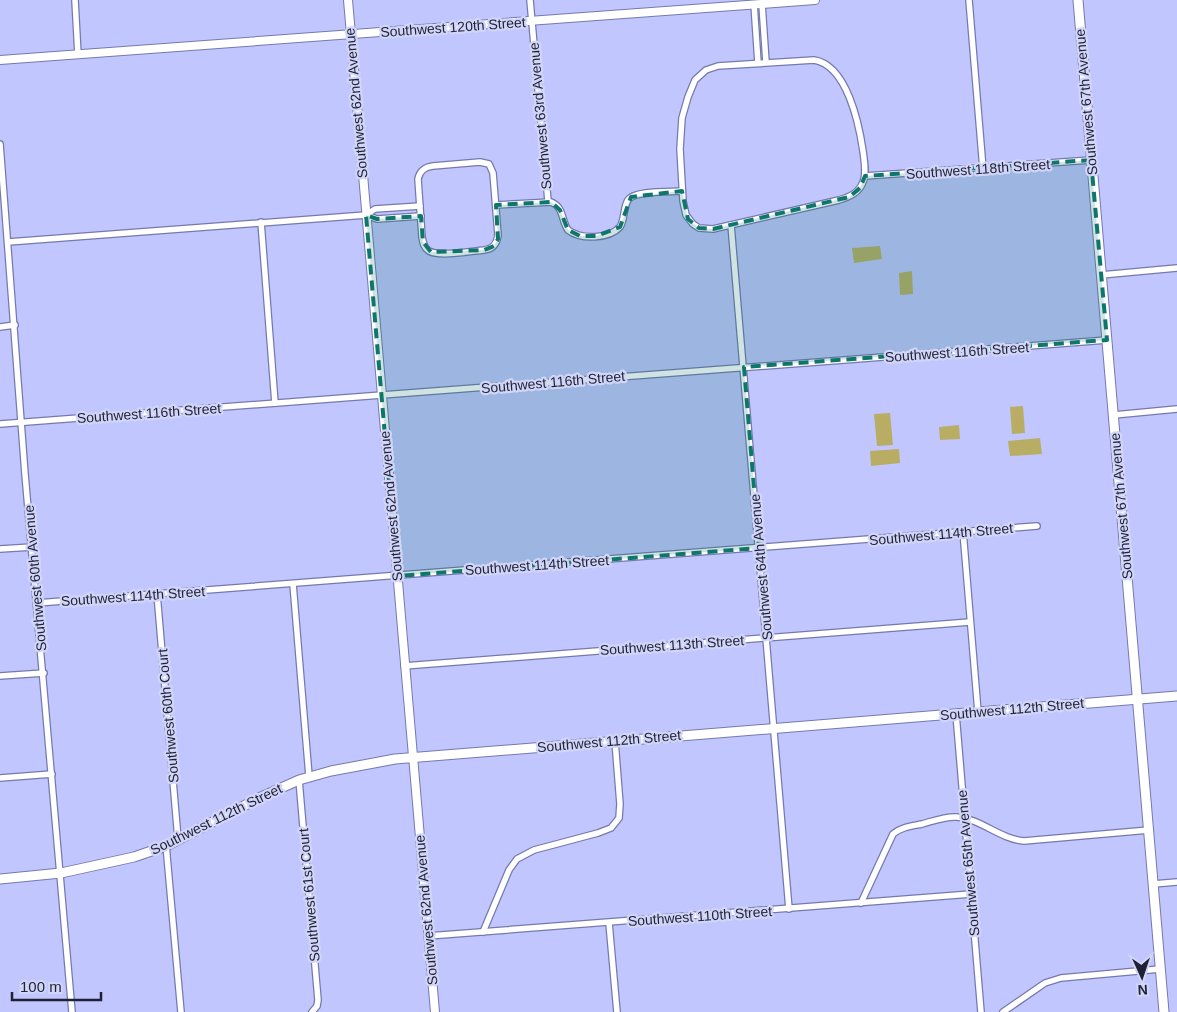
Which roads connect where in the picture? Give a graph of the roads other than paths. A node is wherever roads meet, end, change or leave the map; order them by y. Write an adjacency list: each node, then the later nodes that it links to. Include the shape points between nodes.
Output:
1 (75, 0): 11 (street)
2 (348, 0): 10 (street, Southwest 62nd Avenue)
3 (530, 0): 9 (street, Southwest 63rd Avenue)
4 (816, 0): 8 (street, Southwest 120th Street)
5 (969, 0): 17 (street)
6 (1078, 0): 16 (main road, Southwest 67th Avenue)
7 (713, 4): 8 (street, Southwest 120th Street); 9 (street, Southwest 120th Street)
8 (758, 4): 13 (street); 14 (street)
9 (532, 21): 10 (street, Southwest 120th Street); 20 (street, Southwest 63rd Avenue)
10 (350, 34): 11 (street, Southwest 120th Street); 23 (street, Southwest 62nd Avenue)
11 (78, 55): 12 (street, Southwest 120th Street)
12 (0, 60)
13 (766, 62): 14 (street); 18 (street, via 814,60 826,64 846,90 858,122)
14 (758, 63): 19 (street, via 711,67 695,80 681,128)
15 (0, 144): 27 (street, Southwest 60th Avenue)
16 (1091, 160): 17 (street, Southwest 118th Street); 29 (main road, Southwest 67th Avenue)
17 (983, 169): 18 (street, Southwest 118th Street)
18 (865, 176): 26 (street, via 860,188 848,197)
19 (682, 191): 20 (street, via 631,197 620,227 596,236 571,233 558,205); 26 (street, via 686,215 692,224 706,229)
20 (548, 202): 21 (street)
21 (496, 205): 22 (street, via 493,173 489,164 480,162 433,166 423,170 418,179); 24 (street, via 498,235 494,246 488,250 428,251 423,242)
22 (420, 206): 23 (street, via 375,209); 24 (street)
23 (366, 215): 24 (street, via 377,219); 25 (street); 34 (street, Southwest 62nd Avenue)
24 (421, 216)
25 (260, 222): 27 (street); 35 (street)
26 (732, 225): 33 (street, Southwest 64th Avenue)
27 (8, 242): 30 (street, Southwest 60th Avenue)
28 (1177, 268): 29 (street)
29 (1101, 274): 32 (main road, Southwest 67th Avenue)
30 (15, 326): 31 (street); 38 (street, Southwest 60th Avenue)
31 (0, 327)
32 (1107, 340): 33 (street, Southwest 116th Street); 37 (main road, Southwest 67th Avenue)
33 (744, 367): 34 (street, Southwest 116th Street); 43 (street, Southwest 64th Avenue)
34 (381, 396): 35 (street, Southwest 116th Street); 45 (street, Southwest 62nd Avenue)
35 (275, 403): 38 (street, Southwest 116th Street)
36 (1177, 409): 37 (street)
37 (1114, 415): 55 (main road, Southwest 67th Avenue)
38 (22, 423): 39 (street, Southwest 116th Street); 42 (street, Southwest 60th Avenue)
39 (0, 424)
40 (1037, 526): 41 (street, Southwest 114th Street)
41 (963, 532): 43 (street, Southwest 114th Street); 49 (street)
42 (32, 547): 44 (street); 48 (street, Southwest 60th Avenue)
43 (759, 548): 45 (street, Southwest 114th Street); 50 (street, Southwest 64th Avenue)
44 (0, 549)
45 (397, 576): 46 (street, Southwest 114th Street); 51 (street, Southwest 62nd Avenue)
46 (293, 584): 47 (street, Southwest 114th Street); 62 (street)
47 (157, 594): 48 (street, Southwest 114th Street); 67 (street, Southwest 60th Court)
48 (37, 603): 52 (street, Southwest 60th Avenue)
49 (970, 622): 50 (street, Southwest 113th Street); 56 (street)
50 (766, 638): 51 (street, Southwest 113th Street); 58 (street, Southwest 64th Avenue)
51 (404, 666): 60 (street, Southwest 62nd Avenue)
52 (44, 673): 53 (street); 61 (street, Southwest 60th Avenue)
53 (0, 676)
54 (1177, 696): 55 (main road, Southwest 112th Street)
55 (1138, 698): 56 (main road, Southwest 112th Street); 66 (main road, Southwest 67th Avenue)
56 (978, 712): 57 (main road, Southwest 112th Street)
57 (956, 714): 58 (main road, Southwest 112th Street); 65 (street, Southwest 65th Avenue)
58 (774, 728): 59 (main road, Southwest 112th Street); 75 (street, Southwest 64th Avenue)
59 (615, 741): 60 (main road, Southwest 112th Street); 77 (street, via 620,804 617,822 606,831 534,850 517,859 509,870)
60 (413, 756): 62 (main road, Southwest 112th Street); 78 (street, Southwest 62nd Avenue)
61 (52, 774): 63 (street); 69 (street, Southwest 60th Avenue)
62 (309, 776): 64 (main road, Southwest 112th Street)
63 (0, 778)
64 (299, 780): 67 (main road, Southwest 112th Street); 80 (street, Southwest 61st Court, via 318,1000)
65 (964, 818): 66 (street, via 1019,840); 73 (street, Southwest 65th Avenue); 74 (street, via 956,817 897,831)
66 (1149, 830): 72 (main road, Southwest 67th Avenue)
67 (178, 839): 68 (main road, Southwest 112th Street)
68 (166, 846): 69 (main road, Southwest 112th Street); 82 (street)
69 (61, 873): 70 (main road, Southwest 112th Street); 81 (street, Southwest 60th Avenue)
70 (0, 879)
71 (1177, 882): 72 (street)
72 (1153, 884): 79 (main road, Southwest 67th Avenue)
73 (971, 894): 74 (street, Southwest 110th Street); 85 (street, Southwest 65th Avenue)
74 (861, 903): 75 (street, Southwest 110th Street)
75 (790, 909): 76 (street, Southwest 110th Street)
76 (609, 923): 77 (street, Southwest 110th Street); 84 (street)
77 (483, 932): 78 (street, Southwest 110th Street)
78 (428, 936): 83 (street, Southwest 62nd Avenue)
79 (1160, 969): 86 (street, via 1056,979 1044,983); 87 (main road, Southwest 67th Avenue)
80 (314, 1011)
81 (72, 1012)
82 (181, 1012)
83 (435, 1012)
84 (617, 1012)
85 (981, 1012)
86 (1003, 1012)
87 (1164, 1012)

